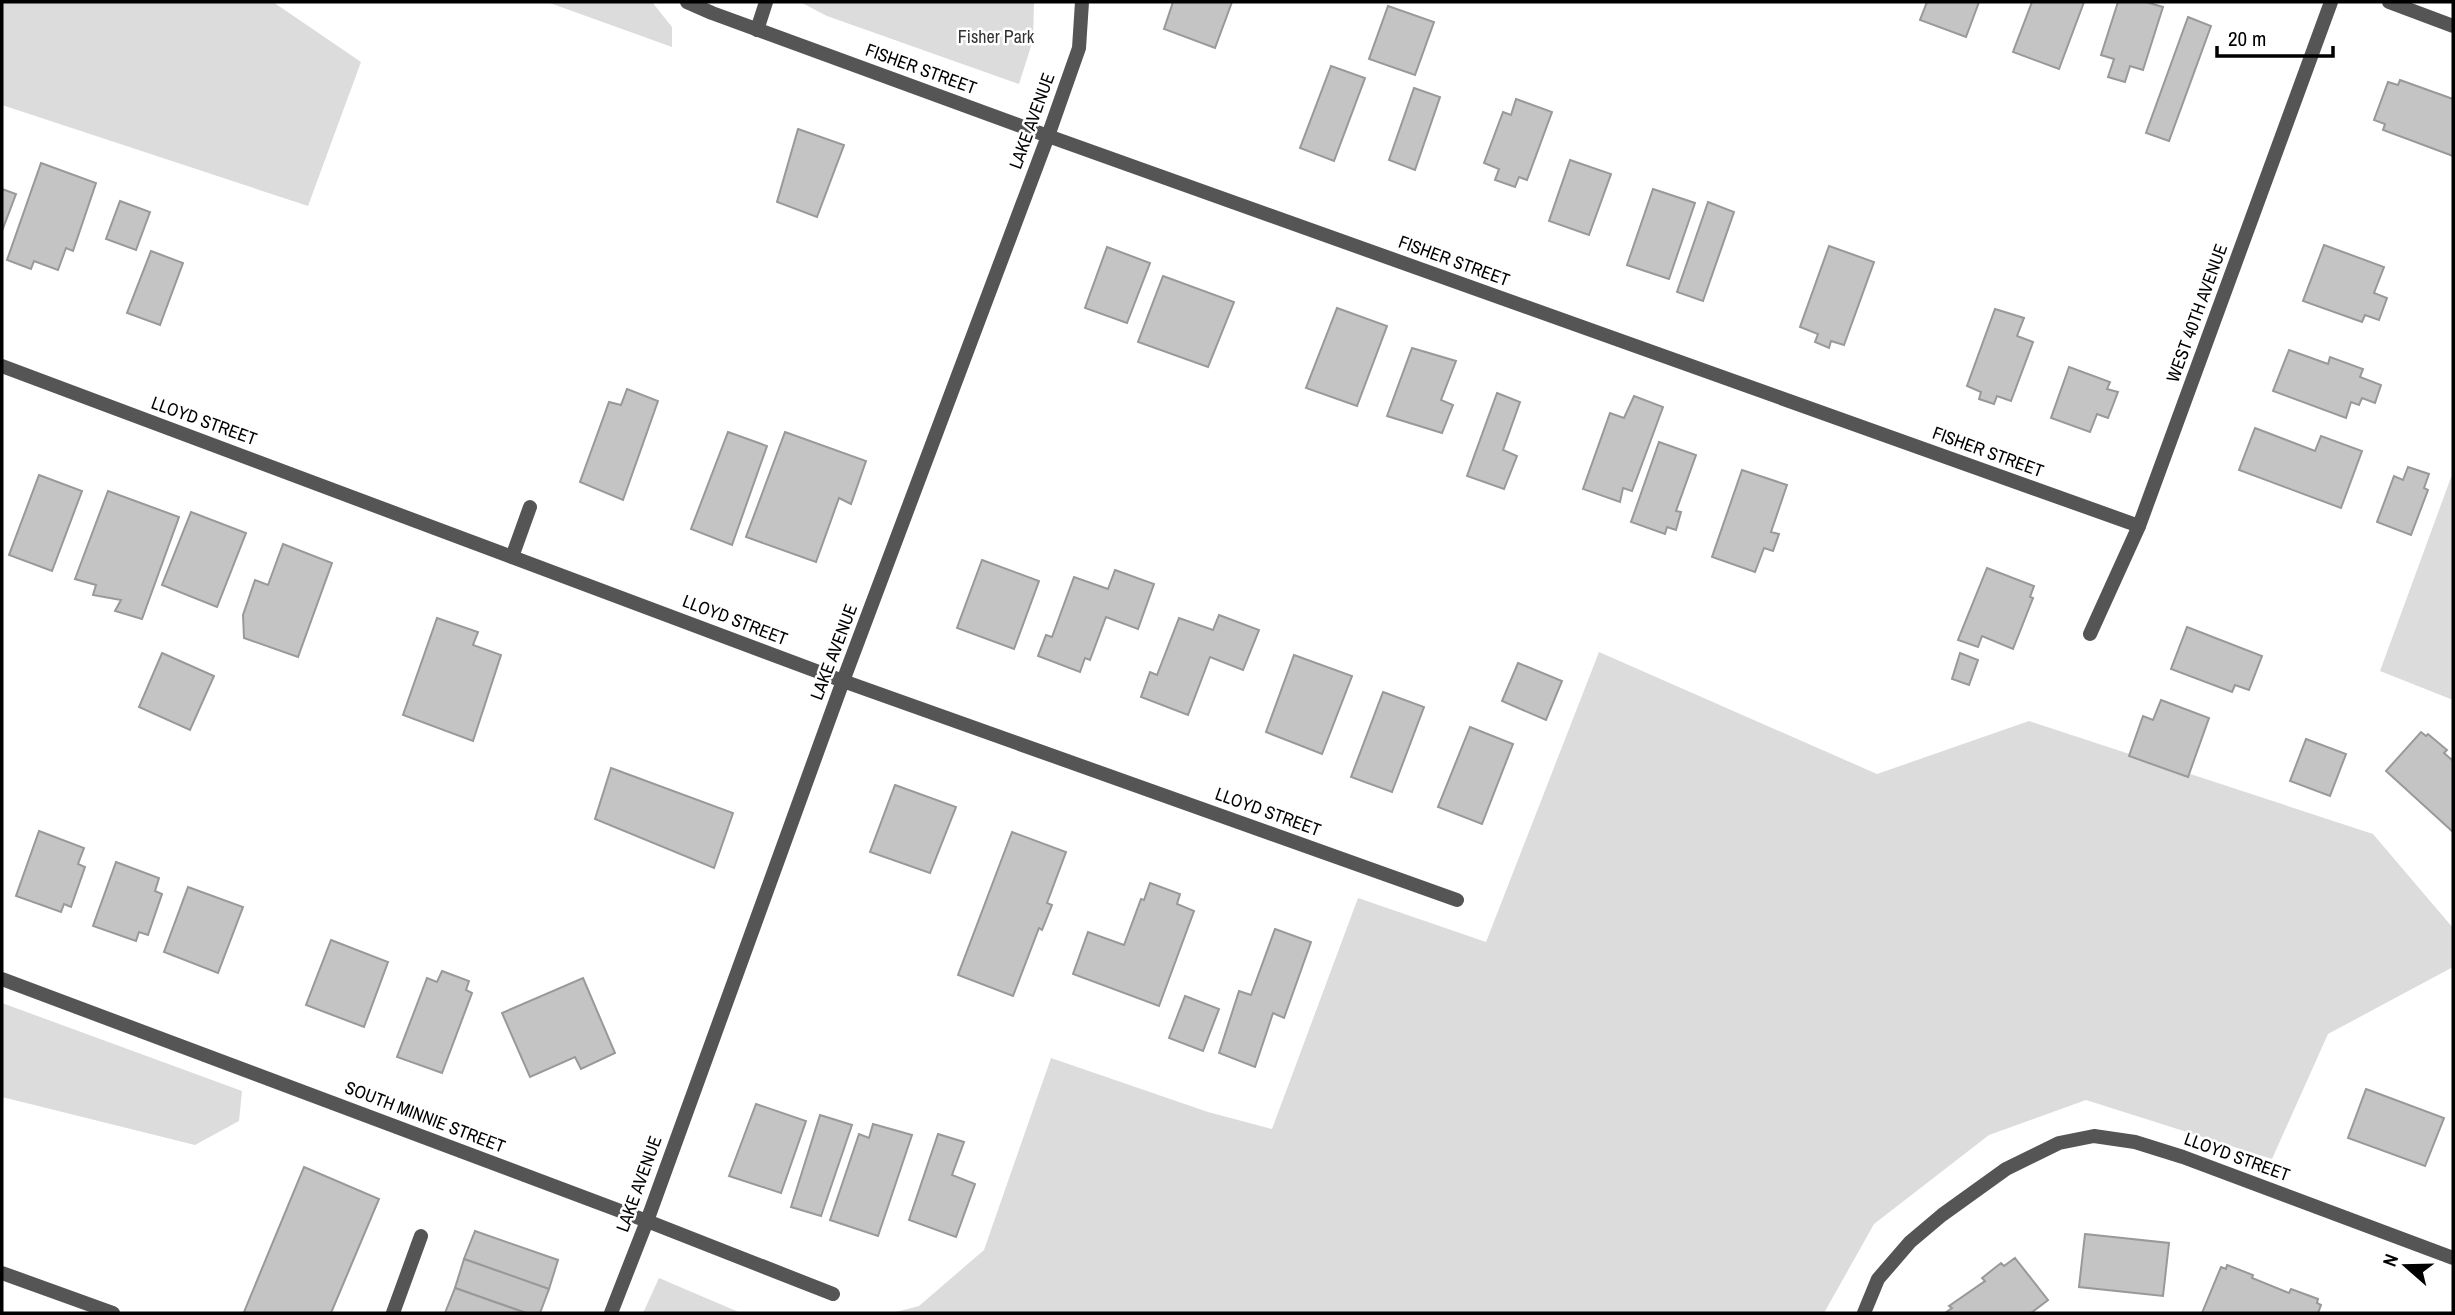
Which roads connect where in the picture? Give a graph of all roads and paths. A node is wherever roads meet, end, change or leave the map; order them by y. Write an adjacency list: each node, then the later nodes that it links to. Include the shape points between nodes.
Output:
1 (688, 2): 7 (street, FISHER STREET)
2 (766, 2): 7 (street)
3 (1082, 2): 8 (street, LAKE AVENUE, via 1079,48)
4 (2331, 2): 11 (street, WEST 40TH AVENUE)
5 (2389, 2): 6 (street)
6 (2453, 26)
7 (757, 30): 8 (street, FISHER STREET)
8 (1048, 136): 11 (street, FISHER STREET); 14 (street, LAKE AVENUE)
9 (2, 366): 12 (street, LLOYD STREET)
10 (530, 508): 12 (street)
11 (2139, 526): 13 (street, WEST 40TH AVENUE)
12 (512, 557): 14 (street, LLOYD STREET)
13 (2090, 634)
14 (843, 681): 15 (street, LLOYD STREET); 17 (street, LAKE AVENUE)
15 (1457, 900)
16 (2, 979): 17 (street, SOUTH MINNIE STREET)
17 (647, 1221): 21 (street, SOUTH MINNIE STREET); 24 (street, LAKE AVENUE)
18 (421, 1236): 23 (street)
19 (2453, 1258): 25 (street, LLOYD STREET, via 2183,1157 2135,1142 2094,1136 2059,1143 2006,1169 1942,1215 1910,1242 1878,1279)
20 (2, 1273): 22 (street)
21 (833, 1294)
22 (113, 1313)
23 (393, 1313)
24 (611, 1313)
25 (1864, 1313)

